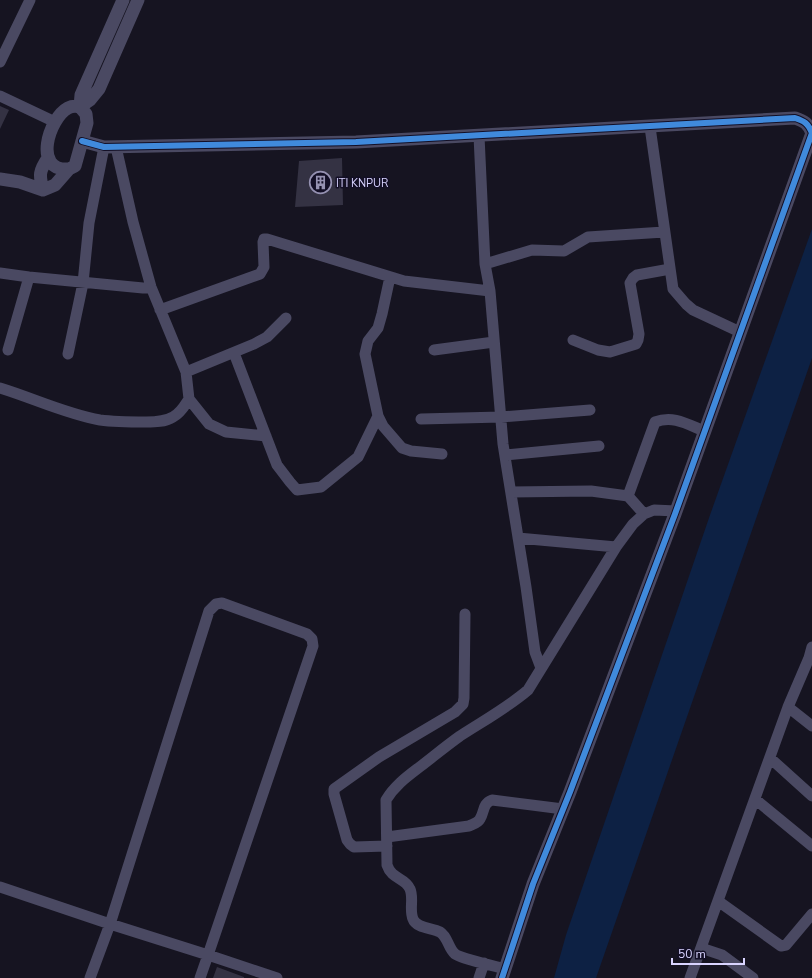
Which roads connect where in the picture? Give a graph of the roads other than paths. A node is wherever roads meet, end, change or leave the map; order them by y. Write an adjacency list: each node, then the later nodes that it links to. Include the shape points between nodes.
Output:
1 (30, 0): 4 (street)
2 (123, 0): 6 (street, via 81,95)
3 (138, 0): 6 (street, via 99,89)
4 (0, 62)
5 (0, 96): 7 (street)
6 (80, 107): 7 (street, via 68,108); 11 (street, via 86,114 87,123)
7 (55, 122): 13 (street, via 47,148)
8 (811, 124): 9 (street, via 795,118); 28 (street, via 812,133)
9 (650, 127): 10 (street); 17 (street)
10 (480, 136): 12 (street, via 356,142); 18 (street)
11 (82, 140): 12 (street); 14 (street, via 74,166)
12 (110, 147): 23 (street, via 89,223); 24 (street)
13 (48, 158): 14 (street, via 51,164 59,169); 16 (street, via 39,176)
14 (69, 169): 16 (street, via 55,185)
15 (0, 179): 16 (street, via 20,182)
16 (43, 190)
17 (664, 232): 18 (street, via 588,237 564,251 532,250); 19 (street)
18 (484, 264): 25 (street)
19 (670, 269): 28 (street, via 673,289 686,304 693,310); 29 (street, via 637,275 630,283 639,334 636,344 610,352)
20 (0, 273): 21 (street)
21 (29, 277): 23 (street); 31 (street)
22 (390, 277): 25 (street, via 404,281); 26 (street, via 264,239 264,267 260,274); 39 (street, via 378,328 368,341 365,354)
23 (83, 283): 24 (street); 34 (street)
24 (151, 288): 26 (street)
25 (490, 291): 30 (street)
26 (160, 310): 35 (street)
27 (286, 318): 33 (street, via 267,337)
28 (740, 332): 42 (street)
29 (573, 340)
30 (494, 342): 32 (street); 40 (street)
31 (8, 350)
32 (434, 350)
33 (234, 353): 35 (street); 43 (street)
34 (68, 354)
35 (186, 372): 37 (street)
36 (0, 388): 37 (street, via 99,420 128,422 161,421 174,417)
37 (189, 399): 43 (street, via 209,424 226,432)
38 (590, 410): 40 (street)
39 (378, 416): 43 (street, via 358,457 321,487 297,490 277,465); 45 (street, via 402,448)
40 (501, 417): 41 (street); 46 (street)
41 (421, 419)
42 (704, 431): 48 (street, via 671,418 655,422); 49 (street)
43 (266, 436)
44 (599, 446): 46 (street)
45 (442, 454)
46 (505, 455): 47 (street)
47 (511, 492): 48 (street, via 591,491); 51 (street)
48 (628, 496): 50 (street)
49 (676, 511): 50 (street, via 654,510); 61 (street)
50 (644, 514): 52 (street)
51 (518, 538): 52 (street); 55 (street, via 535,652)
52 (616, 547): 55 (street)
53 (465, 614): 62 (street, via 463,704 455,712 379,756 334,789 350,844 354,847)
54 (811, 655): 56 (street)
55 (541, 668): 62 (street, via 528,690 519,699 460,737 400,782 391,792 386,800)
56 (788, 707): 57 (street); 58 (street)
57 (812, 726)
58 (770, 758): 59 (street); 60 (street)
59 (812, 796)
60 (755, 799): 63 (street); 65 (street)
61 (563, 810): 62 (street, via 492,800 484,805 481,818 469,826); 71 (street, via 533,884)
62 (387, 841): 70 (street, via 387,865 392,875 405,882 410,889 413,919 417,924 440,932 456,955)
63 (812, 846)
64 (0, 887): 67 (street)
65 (718, 901): 66 (street, via 781,946 786,945); 68 (street)
66 (812, 914)
67 (110, 924): 69 (street); 69 (street, via 209,611 216,604 222,603 307,634 312,639 313,646); 73 (street)
68 (701, 948): 72 (street, via 722,955); 77 (street)
69 (208, 955): 74 (street); 75 (street)
70 (484, 963): 71 (street); 76 (street)
71 (504, 974)
72 (746, 976)
73 (90, 978)
74 (200, 978)
75 (277, 978)
76 (479, 978)
77 (690, 978)

